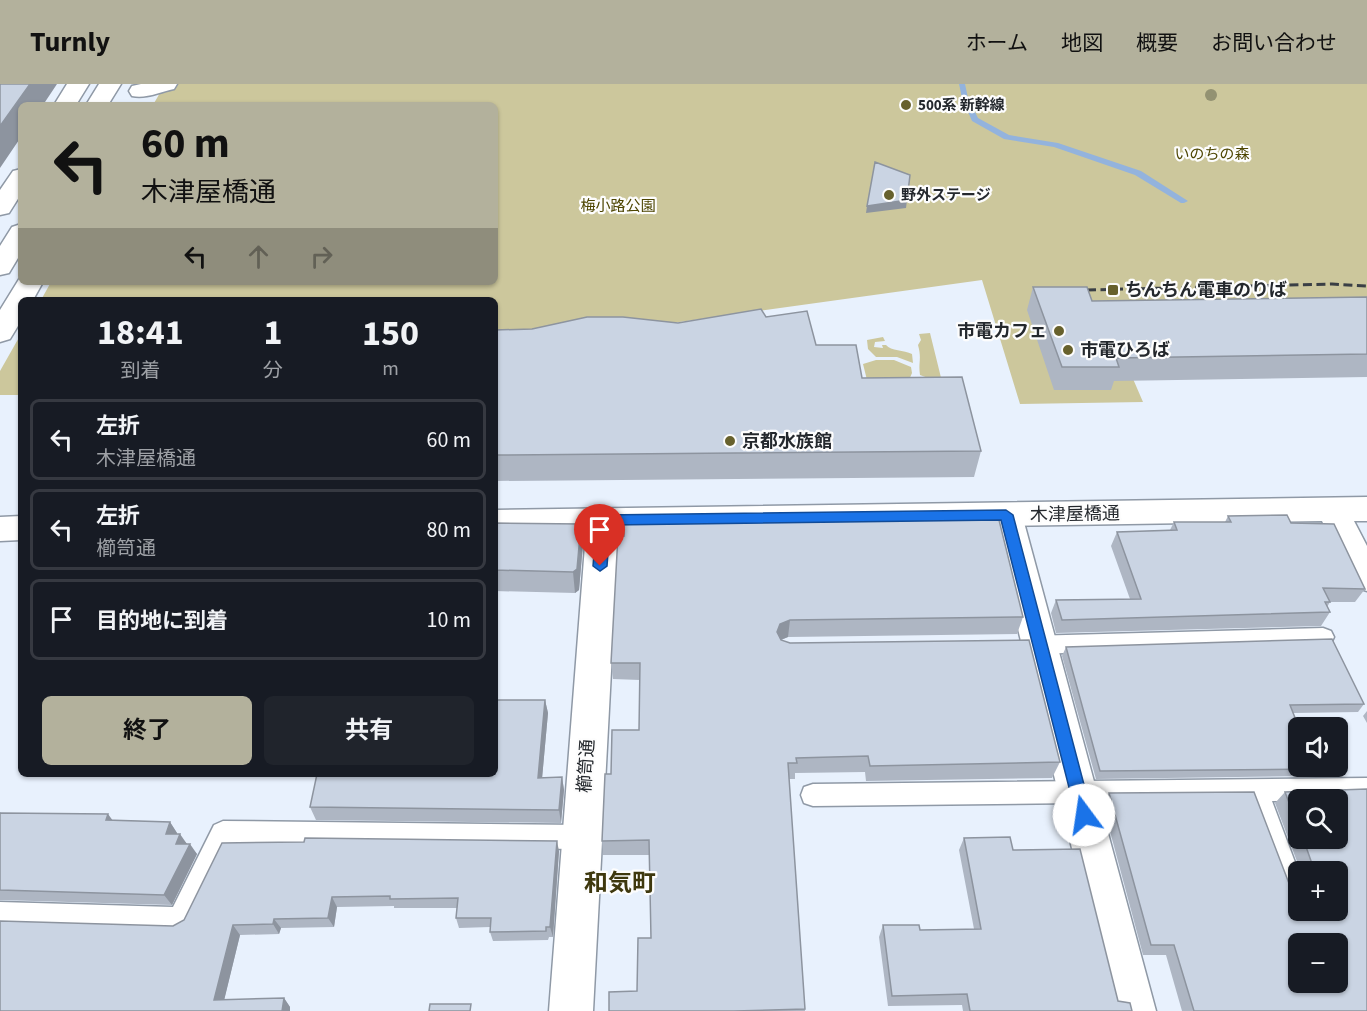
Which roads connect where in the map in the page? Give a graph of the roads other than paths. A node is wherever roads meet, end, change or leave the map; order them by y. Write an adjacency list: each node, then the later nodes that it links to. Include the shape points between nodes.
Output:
1 (78, 84): 5 (street)
2 (110, 84): 6 (street)
3 (166, 84): 4 (street)
4 (138, 93)
5 (67, 102)
6 (99, 102)
7 (0, 173): 8 (street)
8 (18, 174)
9 (18, 179): 10 (street)
10 (0, 208)
11 (18, 237): 12 (street)
12 (0, 267)
13 (18, 302): 14 (street)
14 (0, 333)
15 (1367, 509): 16 (street, 木津屋橋通)
16 (1332, 510): 17 (street, 木津屋橋通); 20 (street)
17 (1006, 515): 18 (street, 木津屋橋通); 22 (street)
18 (603, 520): 19 (street, 木津屋橋通); 27 (street, 櫛笥通)
19 (498, 522)
20 (1367, 578)
21 (1323, 637): 22 (lane)
22 (1024, 645): 25 (street)
23 (1367, 789): 24 (lane)
24 (1256, 791): 25 (lane); 28 (lane)
25 (1078, 793): 26 (lane); 31 (street)
26 (813, 795)
27 (581, 837): 29 (lane, via 223,833 180,920); 30 (street, 櫛笥通)
28 (1288, 879)
29 (0, 915)
30 (572, 1011)
31 (1134, 1011)

